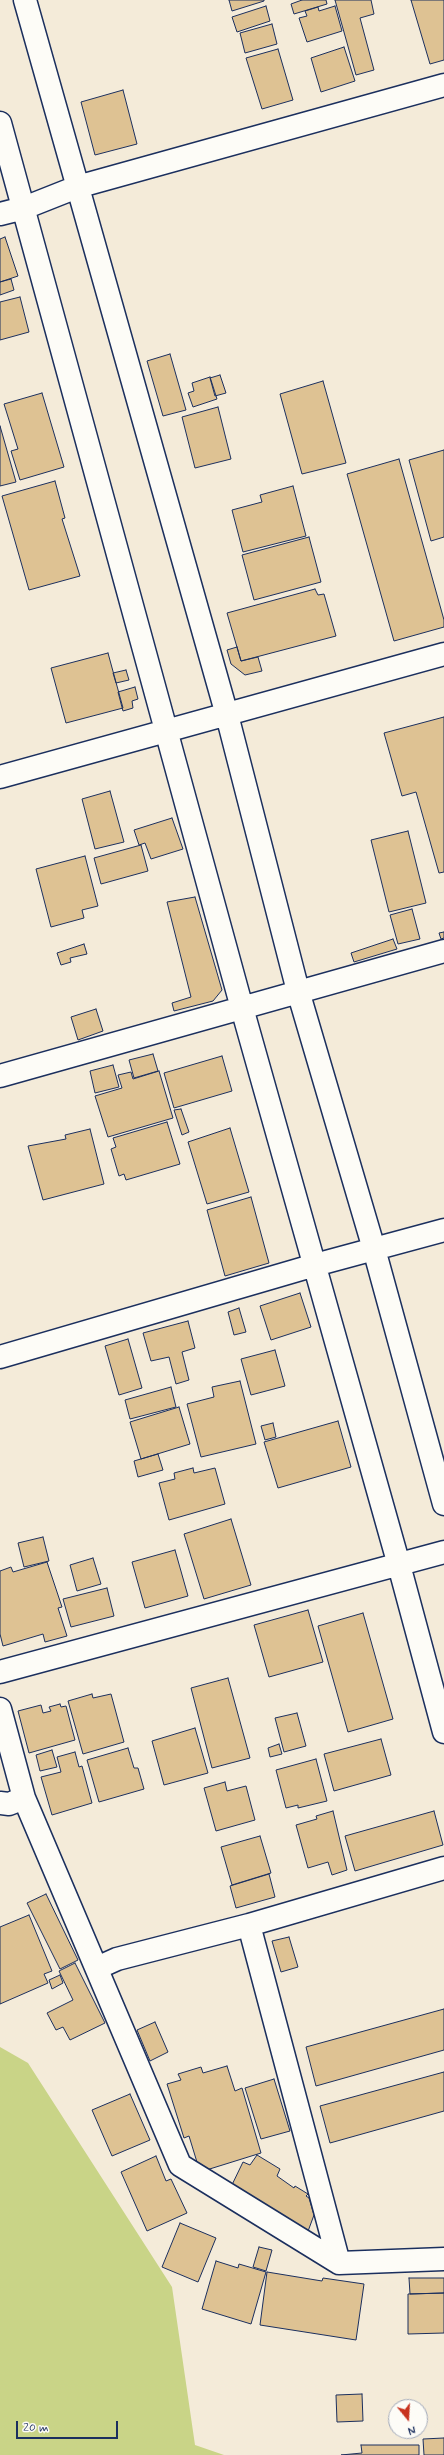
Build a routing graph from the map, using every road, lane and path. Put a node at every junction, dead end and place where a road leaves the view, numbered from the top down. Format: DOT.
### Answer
graph roads {
  1 [pos="25,0"];
  2 [pos="444,85"];
  3 [pos="0,122"];
  4 [pos="77,187"];
  5 [pos="24,208"];
  6 [pos="0,214"];
  7 [pos="444,654"];
  8 [pos="227,716"];
  9 [pos="168,731"];
  10 [pos="0,777"];
  11 [pos="444,951"];
  12 [pos="298,991"];
  13 [pos="242,1008"];
  14 [pos="0,1076"];
  15 [pos="444,1230"];
  16 [pos="374,1249"];
  17 [pos="315,1265"];
  18 [pos="0,1357"];
  19 [pos="444,1504"];
  20 [pos="444,1552"];
  21 [pos="399,1565"];
  22 [pos="0,1672"];
  23 [pos="0,1709"];
  24 [pos="444,1732"];
  25 [pos="24,1798"];
  26 [pos="0,1803"];
  27 [pos="444,1868"];
  28 [pos="249,1925"];
  29 [pos="97,1968"];
  30 [pos="444,2260"];
  31 [pos="339,2263"];
  1 -- 4 [label="street"];
  2 -- 4 [label="street"];
  3 -- 5 [label="street"];
  4 -- 5 [label="street"];
  4 -- 8 [label="street"];
  5 -- 6 [label="street"];
  5 -- 9 [label="street"];
  7 -- 8 [label="street"];
  8 -- 9 [label="street"];
  8 -- 12 [label="street"];
  9 -- 10 [label="street"];
  9 -- 13 [label="street"];
  11 -- 12 [label="street"];
  12 -- 13 [label="street"];
  12 -- 16 [label="street"];
  13 -- 14 [label="street"];
  13 -- 17 [label="street"];
  15 -- 16 [label="street"];
  16 -- 17 [label="street"];
  16 -- 19 [label="street"];
  17 -- 18 [label="street"];
  17 -- 21 [label="street"];
  20 -- 21 [label="street"];
  21 -- 22 [label="street"];
  21 -- 24 [label="street"];
  23 -- 25 [label="street"];
  25 -- 26 [label="street"];
  25 -- 29 [label="street"];
  27 -- 28 [label="street"];
  28 -- 29 [label="street"];
  28 -- 31 [label="street"];
  29 -- 31 [label="street"];
  30 -- 31 [label="street"];
}
